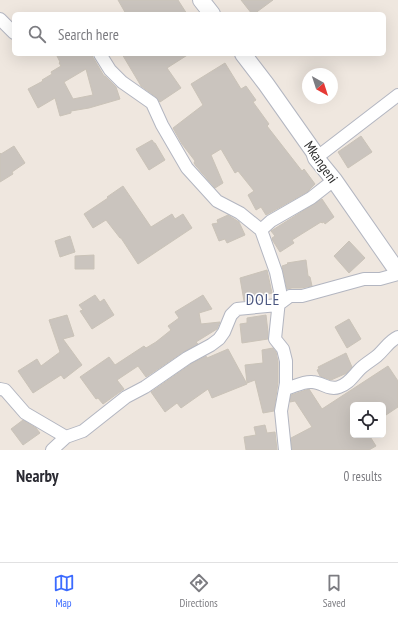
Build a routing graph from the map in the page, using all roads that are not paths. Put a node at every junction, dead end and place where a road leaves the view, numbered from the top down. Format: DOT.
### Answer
graph roads {
  1 [pos="201,0"];
  2 [pos="210,12"];
  3 [pos="0,18"];
  4 [pos="12,31"];
  5 [pos="101,56"];
  6 [pos="244,56"];
  7 [pos="398,95"];
  8 [pos="316,158"];
  9 [pos="334,180"];
  10 [pos="261,230"];
  11 [pos="398,273"];
  12 [pos="278,305"];
  13 [pos="398,337"];
  14 [pos="0,389"];
  15 [pos="285,389"];
  16 [pos="66,437"];
  17 [pos="52,450"];
  18 [pos="285,450"];
  1 -- 2 [label="street"];
  3 -- 4 [label="street"];
  5 -- 10 [label="street"];
  6 -- 8 [label="street, Mkangeni"];
  7 -- 8 [label="street"];
  8 -- 9 [label="street, Mkangeni"];
  9 -- 10 [label="street"];
  9 -- 11 [label="street, Mkangeni"];
  10 -- 12 [label="street"];
  11 -- 12 [label="street"];
  12 -- 15 [label="street"];
  12 -- 16 [label="street"];
  13 -- 15 [label="street"];
  14 -- 16 [label="street"];
  15 -- 18 [label="street"];
  16 -- 17 [label="street"];
}
